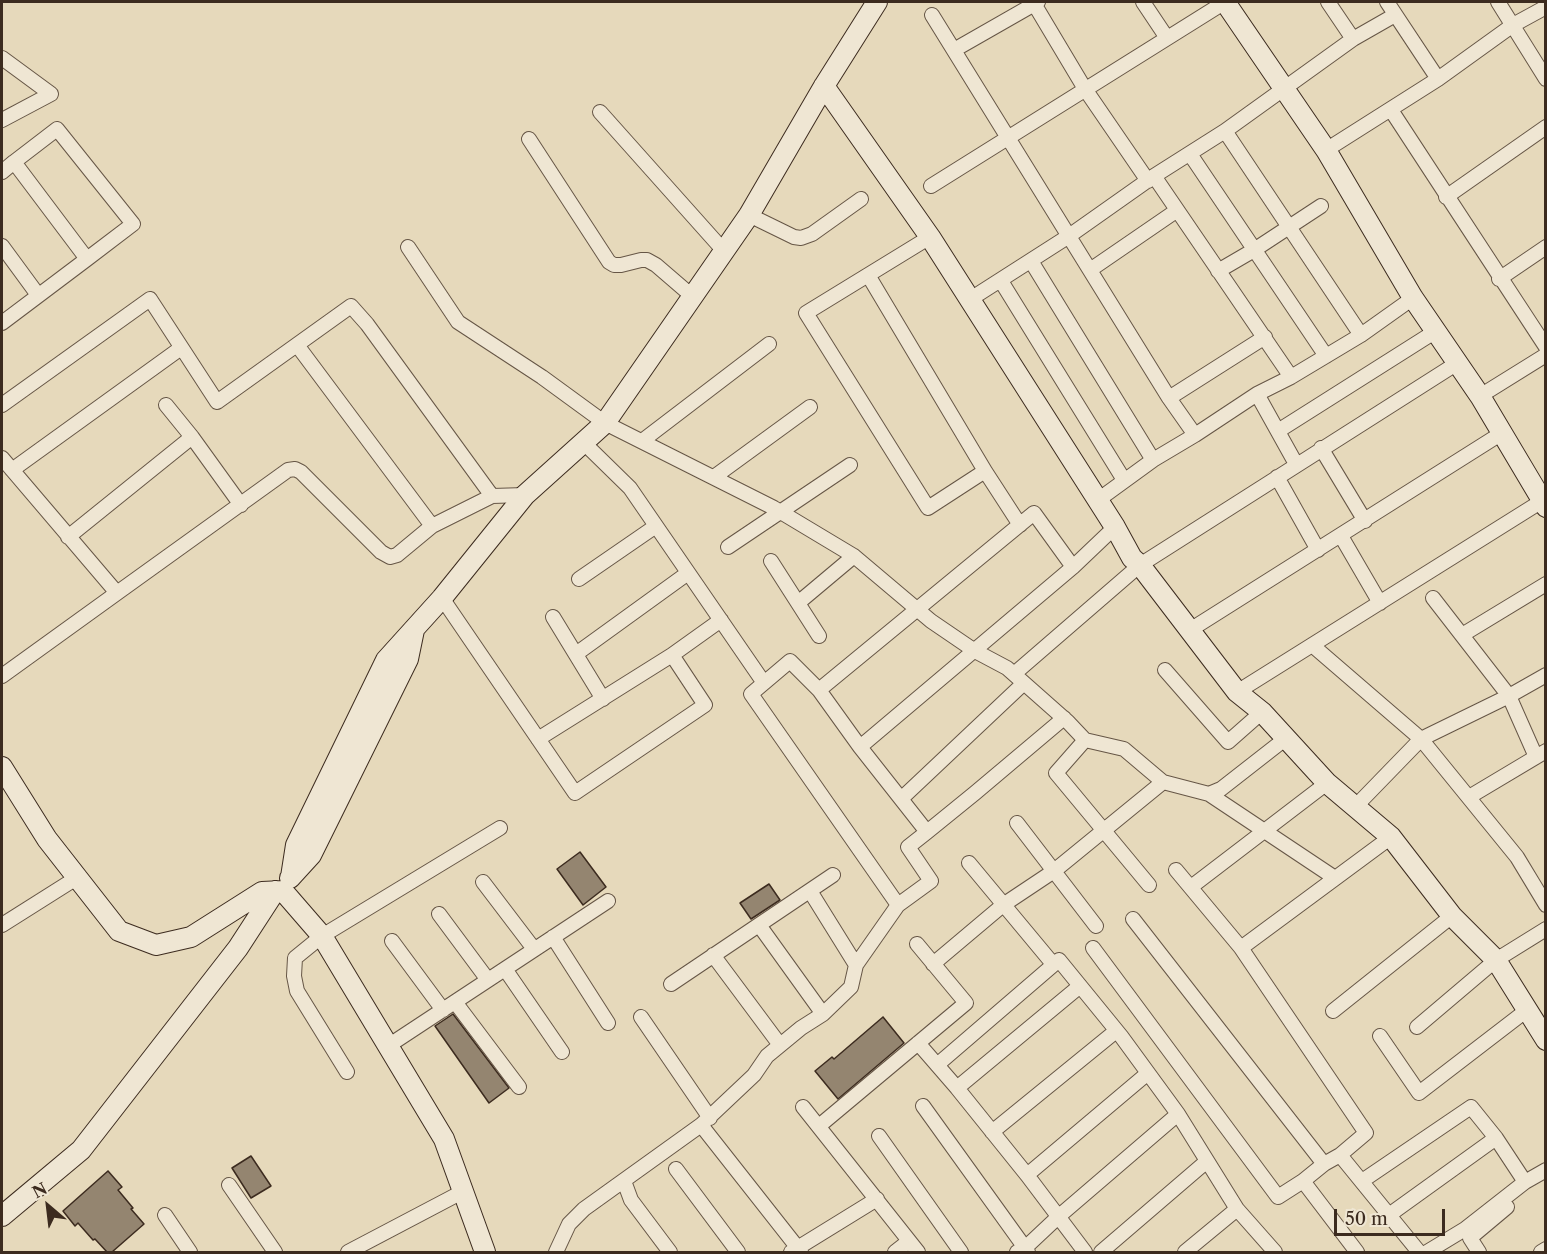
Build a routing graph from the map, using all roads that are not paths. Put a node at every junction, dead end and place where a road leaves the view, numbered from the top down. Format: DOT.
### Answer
graph roads {
  1 [pos="877,2"];
  2 [pos="1035,2"];
  3 [pos="1143,2"];
  4 [pos="1225,2"];
  5 [pos="1328,2"];
  6 [pos="1387,2"];
  7 [pos="1498,2"];
  8 [pos="1545,7"];
  9 [pos="932,15"];
  10 [pos="1395,15"];
  11 [pos="1513,25"];
  12 [pos="1167,38"];
  13 [pos="1353,39"];
  14 [pos="954,50"];
  15 [pos="2,58"];
  16 [pos="1438,79"];
  17 [pos="1545,79"];
  18 [pos="824,86"];
  19 [pos="1085,89"];
  20 [pos="1285,89"];
  21 [pos="1391,110"];
  22 [pos="600,112"];
  23 [pos="2,120"];
  24 [pos="1545,127"];
  25 [pos="1225,131"];
  26 [pos="1008,138"];
  27 [pos="529,140"];
  28 [pos="1326,150"];
  29 [pos="1190,154"];
  30 [pos="14,162"];
  31 [pos="2,172"];
  32 [pos="1151,178"];
  33 [pos="931,186"];
  34 [pos="1446,196"];
  35 [pos="861,199"];
  36 [pos="1321,206"];
  37 [pos="1176,211"];
  38 [pos="748,215"];
  39 [pos="1289,227"];
  40 [pos="1069,236"];
  41 [pos="930,237"];
  42 [pos="2,246"];
  43 [pos="408,247"];
  44 [pos="1545,247"];
  45 [pos="1254,250"];
  46 [pos="723,251"];
  47 [pos="87,259"];
  48 [pos="1031,261"];
  49 [pos="1090,270"];
  50 [pos="1218,271"];
  51 [pos="868,275"];
  52 [pos="1500,279"];
  53 [pos="1000,281"];
  54 [pos="38,296"];
  55 [pos="692,296"];
  56 [pos="1413,298"];
  57 [pos="969,300"];
  58 [pos="2,323"];
  59 [pos="1436,331"];
  60 [pos="1361,335"];
  61 [pos="1265,337"];
  62 [pos="769,344"];
  63 [pos="297,345"];
  64 [pos="1545,347"];
  65 [pos="181,348"];
  66 [pos="1545,355"];
  67 [pos="1326,356"];
  68 [pos="1459,362"];
  69 [pos="1291,377"];
  70 [pos="1257,394"];
  71 [pos="1480,396"];
  72 [pos="1169,398"];
  73 [pos="2,405"];
  74 [pos="166,405"];
  75 [pos="810,407"];
  76 [pos="605,423"];
  77 [pos="1278,431"];
  78 [pos="1502,433"];
  79 [pos="1195,435"];
  80 [pos="192,437"];
  81 [pos="642,441"];
  82 [pos="584,443"];
  83 [pos="1321,448"];
  84 [pos="2,458"];
  85 [pos="1153,460"];
  86 [pos="1296,464"];
  87 [pos="850,465"];
  88 [pos="12,470"];
  89 [pos="985,471"];
  90 [pos="714,477"];
  91 [pos="1277,477"];
  92 [pos="1124,480"];
  93 [pos="525,495"];
  94 [pos="492,496"];
  95 [pos="1098,500"];
  96 [pos="241,504"];
  97 [pos="1544,504"];
  98 [pos="782,513"];
  99 [pos="1365,521"];
  100 [pos="1020,525"];
  101 [pos="432,526"];
  102 [pos="656,526"];
  103 [pos="1115,527"];
  104 [pos="1341,536"];
  105 [pos="68,537"];
  106 [pos="728,547"];
  107 [pos="1318,550"];
  108 [pos="854,556"];
  109 [pos="771,561"];
  110 [pos="1140,565"];
  111 [pos="1073,567"];
  112 [pos="688,573"];
  113 [pos="579,579"];
  114 [pos="1545,584"];
  115 [pos="117,593"];
  116 [pos="442,598"];
  117 [pos="1433,598"];
  118 [pos="798,603"];
  119 [pos="1380,603"];
  120 [pos="917,609"];
  121 [pos="554,617"];
  122 [pos="721,620"];
  123 [pos="1190,630"];
  124 [pos="1461,634"];
  125 [pos="819,636"];
  126 [pos="1312,645"];
  127 [pos="975,651"];
  128 [pos="576,654"];
  129 [pos="672,655"];
  130 [pos="1165,670"];
  131 [pos="1545,675"];
  132 [pos="2,676"];
  133 [pos="1019,679"];
  134 [pos="764,683"];
  135 [pos="819,690"];
  136 [pos="1237,692"];
  137 [pos="1509,696"];
  138 [pos="603,699"];
  139 [pos="1262,712"];
  140 [pos="1064,718"];
  141 [pos="1285,739"];
  142 [pos="1421,739"];
  143 [pos="538,740"];
  144 [pos="1085,740"];
  145 [pos="860,747"];
  146 [pos="1541,754"];
  147 [pos="2,767"];
  148 [pos="1163,782"];
  149 [pos="1327,783"];
  150 [pos="1209,794"];
  151 [pos="1468,797"];
  152 [pos="901,798"];
  153 [pos="1355,807"];
  154 [pos="1017,823"];
  155 [pos="500,828"];
  156 [pos="1103,831"];
  157 [pos="1264,831"];
  158 [pos="927,832"];
  159 [pos="1391,837"];
  160 [pos="969,863"];
  161 [pos="1176,870"];
  162 [pos="1054,871"];
  163 [pos="833,875"];
  164 [pos="78,878"];
  165 [pos="1335,878"];
  166 [pos="483,882"];
  167 [pos="1149,885"];
  168 [pos="283,886"];
  169 [pos="1191,887"];
  170 [pos="810,891"];
  171 [pos="608,901"];
  172 [pos="898,905"];
  173 [pos="1003,905"];
  174 [pos="1545,905"];
  175 [pos="440,914"];
  176 [pos="1452,916"];
  177 [pos="1133,918"];
  178 [pos="3,922"];
  179 [pos="759,925"];
  180 [pos="1096,926"];
  181 [pos="1545,929"];
  182 [pos="322,936"];
  183 [pos="553,937"];
  184 [pos="392,941"];
  185 [pos="917,944"];
  186 [pos="1093,948"];
  187 [pos="1241,948"];
  188 [pos="534,949"];
  189 [pos="713,955"];
  190 [pos="1496,960"];
  191 [pos="933,964"];
  192 [pos="1053,964"];
  193 [pos="856,965"];
  194 [pos="505,969"];
  195 [pos="488,980"];
  196 [pos="671,984"];
  197 [pos="1080,986"];
  198 [pos="449,1006"];
  199 [pos="1527,1010"];
  200 [pos="1334,1011"];
  201 [pos="823,1014"];
  202 [pos="641,1017"];
  203 [pos="608,1023"];
  204 [pos="1418,1028"];
  205 [pos="1116,1031"];
  206 [pos="1380,1036"];
  207 [pos="1545,1040"];
  208 [pos="918,1043"];
  209 [pos="780,1044"];
  210 [pos="388,1046"];
  211 [pos="562,1052"];
  212 [pos="937,1065"];
  213 [pos="347,1072"];
  214 [pos="1148,1072"];
  215 [pos="519,1087"];
  216 [pos="957,1088"];
  217 [pos="922,1106"];
  218 [pos="803,1107"];
  219 [pos="1178,1114"];
  220 [pos="705,1121"];
  221 [pos="819,1126"];
  222 [pos="992,1132"];
  223 [pos="879,1136"];
  224 [pos="1496,1138"];
  225 [pos="1340,1155"];
  226 [pos="1207,1161"];
  227 [pos="1324,1164"];
  228 [pos="676,1169"];
  229 [pos="1545,1170"];
  230 [pos="1027,1175"];
  231 [pos="624,1181"];
  232 [pos="1303,1181"];
  233 [pos="1362,1181"];
  234 [pos="1525,1182"];
  235 [pos="229,1185"];
  236 [pos="464,1191"];
  237 [pos="877,1199"];
  238 [pos="1238,1209"];
  239 [pos="165,1215"];
  240 [pos="1389,1215"];
  241 [pos="2,1216"];
  242 [pos="1058,1217"];
  243 [pos="1468,1233"];
  244 [pos="909,1241"];
  245 [pos="1545,1249"];
  246 [pos="796,1251"];
  247 [pos="1023,1251"];
  248 [pos="1269,1251"];
  249 [pos="190,1252"];
  250 [pos="275,1252"];
  251 [pos="348,1252"];
  252 [pos="485,1252"];
  253 [pos="556,1252"];
  254 [pos="670,1252"];
  255 [pos="738,1252"];
  256 [pos="895,1252"];
  257 [pos="918,1252"];
  258 [pos="961,1252"];
  259 [pos="1085,1252"];
  260 [pos="1101,1252"];
  261 [pos="1185,1252"];
  262 [pos="1357,1252"];
  263 [pos="1419,1252"];
  264 [pos="1427,1252"];
  265 [pos="1479,1252"];
  266 [pos="1541,1252"];
  1 -- 18 [label="street"];
  2 -- 14 [label="street"];
  2 -- 19 [label="street"];
  3 -- 12 [label="street"];
  4 -- 12 [label="street"];
  4 -- 20 [label="street"];
  5 -- 13 [label="street"];
  6 -- 10 [label="street"];
  7 -- 11 [label="street"];
  8 -- 11 [label="street"];
  9 -- 14 [label="street"];
  10 -- 13 [label="street"];
  10 -- 16 [label="street"];
  11 -- 16 [label="street"];
  11 -- 17 [label="street"];
  12 -- 19 [label="street"];
  13 -- 20 [label="street"];
  14 -- 26 [label="street"];
  15 -- 23 [label="street"];
  16 -- 21 [label="street"];
  18 -- 38 [label="street"];
  18 -- 41 [label="street"];
  19 -- 26 [label="street"];
  19 -- 32 [label="street"];
  20 -- 25 [label="street"];
  20 -- 28 [label="street"];
  21 -- 28 [label="street"];
  21 -- 34 [label="street"];
  22 -- 46 [label="street"];
  24 -- 34 [label="street"];
  25 -- 29 [label="street"];
  25 -- 39 [label="street"];
  26 -- 33 [label="street"];
  26 -- 40 [label="street"];
  27 -- 55 [label="street"];
  28 -- 56 [label="street"];
  29 -- 32 [label="street"];
  29 -- 45 [label="street"];
  30 -- 31 [label="street"];
  30 -- 47 [label="street"];
  30 -- 47 [label="street"];
  32 -- 37 [label="street"];
  32 -- 40 [label="street"];
  34 -- 52 [label="street"];
  35 -- 38 [label="street"];
  36 -- 39 [label="street"];
  37 -- 49 [label="street"];
  37 -- 50 [label="street"];
  38 -- 46 [label="street"];
  39 -- 45 [label="street"];
  39 -- 60 [label="street"];
  40 -- 48 [label="street"];
  40 -- 49 [label="street"];
  41 -- 51 [label="street"];
  41 -- 57 [label="street"];
  42 -- 54 [label="street"];
  43 -- 76 [label="street"];
  44 -- 52 [label="street"];
  45 -- 50 [label="street"];
  45 -- 67 [label="street"];
  46 -- 55 [label="street"];
  47 -- 54 [label="street"];
  48 -- 53 [label="street"];
  48 -- 85 [label="street"];
  49 -- 72 [label="street"];
  50 -- 61 [label="street"];
  51 -- 89 [label="street"];
  51 -- 89 [label="street"];
  52 -- 64 [label="street"];
  53 -- 57 [label="street"];
  53 -- 92 [label="street"];
  54 -- 58 [label="street"];
  55 -- 76 [label="street"];
  56 -- 59 [label="street"];
  56 -- 60 [label="street"];
  57 -- 95 [label="street"];
  59 -- 68 [label="street"];
  59 -- 77 [label="street"];
  60 -- 67 [label="street"];
  61 -- 69 [label="street"];
  61 -- 72 [label="street"];
  62 -- 81 [label="street"];
  63 -- 65 [label="street"];
  63 -- 94 [label="street"];
  63 -- 101 [label="street"];
  65 -- 73 [label="street"];
  65 -- 88 [label="street"];
  66 -- 71 [label="street"];
  67 -- 69 [label="street"];
  68 -- 71 [label="street"];
  68 -- 83 [label="street"];
  69 -- 70 [label="street"];
  70 -- 77 [label="street"];
  70 -- 79 [label="street"];
  71 -- 78 [label="street"];
  72 -- 79 [label="street"];
  74 -- 80 [label="street"];
  75 -- 90 [label="street"];
  76 -- 81 [label="street"];
  76 -- 82 [label="street"];
  77 -- 86 [label="street"];
  78 -- 97 [label="street"];
  78 -- 99 [label="street"];
  79 -- 85 [label="street"];
  80 -- 96 [label="street"];
  80 -- 105 [label="street"];
  81 -- 90 [label="street"];
  82 -- 93 [label="street"];
  82 -- 102 [label="street"];
  83 -- 86 [label="street"];
  83 -- 99 [label="street"];
  84 -- 88 [label="street"];
  85 -- 92 [label="street"];
  86 -- 91 [label="street"];
  87 -- 98 [label="street"];
  88 -- 105 [label="street"];
  89 -- 100 [label="street"];
  90 -- 98 [label="street"];
  91 -- 107 [label="street"];
  91 -- 110 [label="street"];
  92 -- 95 [label="street"];
  93 -- 94 [label="street"];
  93 -- 116 [label="street"];
  94 -- 101 [label="street"];
  95 -- 103 [label="street"];
  96 -- 101 [label="street"];
  96 -- 115 [label="street"];
  97 -- 119 [label="street"];
  98 -- 106 [label="street"];
  98 -- 108 [label="street"];
  99 -- 104 [label="street"];
  100 -- 111 [label="street"];
  100 -- 120 [label="street"];
  102 -- 112 [label="street"];
  102 -- 113 [label="street"];
  103 -- 110 [label="street"];
  103 -- 111 [label="street"];
  104 -- 107 [label="street"];
  104 -- 119 [label="street"];
  105 -- 115 [label="street"];
  107 -- 123 [label="street"];
  108 -- 118 [label="street"];
  108 -- 120 [label="street"];
  109 -- 118 [label="street"];
  110 -- 123 [label="street"];
  110 -- 133 [label="street"];
  111 -- 127 [label="street"];
  112 -- 122 [label="street"];
  112 -- 128 [label="street"];
  114 -- 124 [label="street"];
  115 -- 132 [label="street"];
  116 -- 143 [label="street"];
  116 -- 168 [label="street"];
  117 -- 124 [label="street"];
  118 -- 125 [label="street"];
  119 -- 126 [label="street"];
  120 -- 127 [label="street"];
  120 -- 135 [label="street"];
  121 -- 128 [label="street"];
  122 -- 129 [label="street"];
  122 -- 134 [label="street"];
  123 -- 136 [label="street"];
  124 -- 137 [label="street"];
  126 -- 136 [label="street"];
  126 -- 142 [label="street"];
  127 -- 133 [label="street"];
  127 -- 145 [label="street"];
  128 -- 138 [label="street"];
  129 -- 138 [label="street"];
  129 -- 143 [label="street"];
  130 -- 139 [label="street"];
  131 -- 137 [label="street"];
  133 -- 140 [label="street"];
  133 -- 152 [label="street"];
  134 -- 135 [label="street"];
  134 -- 172 [label="street"];
  135 -- 145 [label="street"];
  136 -- 139 [label="street"];
  137 -- 142 [label="street"];
  137 -- 146 [label="street"];
  138 -- 143 [label="street"];
  139 -- 141 [label="street"];
  140 -- 144 [label="street"];
  140 -- 158 [label="street"];
  141 -- 149 [label="street"];
  141 -- 150 [label="street"];
  142 -- 151 [label="street"];
  142 -- 153 [label="street"];
  144 -- 148 [label="street"];
  144 -- 156 [label="street"];
  145 -- 152 [label="street"];
  146 -- 151 [label="street"];
  147 -- 164 [label="street"];
  148 -- 150 [label="street"];
  148 -- 156 [label="street"];
  149 -- 153 [label="street"];
  149 -- 157 [label="street"];
  150 -- 157 [label="street"];
  151 -- 174 [label="street"];
  152 -- 158 [label="street"];
  153 -- 159 [label="street"];
  154 -- 162 [label="street"];
  155 -- 182 [label="street"];
  156 -- 162 [label="street"];
  156 -- 167 [label="street"];
  157 -- 165 [label="street"];
  157 -- 169 [label="street"];
  158 -- 172 [label="street"];
  159 -- 165 [label="street"];
  159 -- 176 [label="street"];
  160 -- 173 [label="street"];
  161 -- 169 [label="street"];
  162 -- 173 [label="street"];
  162 -- 180 [label="street"];
  163 -- 170 [label="street"];
  164 -- 168 [label="street"];
  164 -- 178 [label="street"];
  165 -- 187 [label="street"];
  166 -- 188 [label="street"];
  168 -- 182 [label="street"];
  168 -- 241 [label="street"];
  169 -- 187 [label="street"];
  170 -- 179 [label="street"];
  170 -- 193 [label="street"];
  171 -- 183 [label="street"];
  172 -- 193 [label="street"];
  173 -- 191 [label="street"];
  173 -- 192 [label="street"];
  175 -- 195 [label="street"];
  176 -- 190 [label="street"];
  176 -- 200 [label="street"];
  177 -- 227 [label="street"];
  179 -- 189 [label="street"];
  179 -- 201 [label="street"];
  181 -- 190 [label="street"];
  182 -- 210 [label="street"];
  182 -- 213 [label="street"];
  183 -- 188 [label="street"];
  183 -- 203 [label="street"];
  184 -- 198 [label="street"];
  185 -- 191 [label="street"];
  186 -- 232 [label="street"];
  187 -- 225 [label="street"];
  188 -- 194 [label="street"];
  189 -- 196 [label="street"];
  189 -- 209 [label="street"];
  190 -- 199 [label="street"];
  190 -- 204 [label="street"];
  191 -- 208 [label="street"];
  192 -- 197 [label="street"];
  192 -- 212 [label="street"];
  193 -- 201 [label="street"];
  194 -- 195 [label="street"];
  194 -- 211 [label="street"];
  195 -- 198 [label="street"];
  197 -- 205 [label="street"];
  197 -- 216 [label="street"];
  198 -- 210 [label="street"];
  198 -- 215 [label="street"];
  199 -- 206 [label="street"];
  199 -- 207 [label="street"];
  201 -- 209 [label="street"];
  202 -- 220 [label="street"];
  205 -- 214 [label="street"];
  205 -- 222 [label="street"];
  208 -- 212 [label="street"];
  208 -- 221 [label="street"];
  209 -- 220 [label="street"];
  210 -- 236 [label="street"];
  212 -- 216 [label="street"];
  214 -- 219 [label="street"];
  214 -- 230 [label="street"];
  216 -- 222 [label="street"];
  217 -- 247 [label="street"];
  218 -- 221 [label="street"];
  219 -- 226 [label="street"];
  219 -- 242 [label="street"];
  220 -- 231 [label="street"];
  220 -- 246 [label="street"];
  221 -- 237 [label="street"];
  222 -- 230 [label="street"];
  223 -- 258 [label="street"];
  224 -- 233 [label="street"];
  224 -- 234 [label="street"];
  224 -- 240 [label="street"];
  225 -- 227 [label="street"];
  225 -- 233 [label="street"];
  226 -- 238 [label="street"];
  226 -- 260 [label="street"];
  227 -- 232 [label="street"];
  228 -- 255 [label="street"];
  229 -- 234 [label="street"];
  229 -- 243 [label="street"];
  230 -- 242 [label="street"];
  231 -- 253 [label="street"];
  231 -- 254 [label="street"];
  232 -- 262 [label="street"];
  233 -- 240 [label="street"];
  234 -- 243 [label="street"];
  235 -- 250 [label="street"];
  236 -- 251 [label="street"];
  236 -- 252 [label="street"];
  237 -- 244 [label="street"];
  237 -- 246 [label="street"];
  238 -- 248 [label="street"];
  238 -- 261 [label="street"];
  239 -- 249 [label="street"];
  240 -- 263 [label="street"];
  242 -- 247 [label="street"];
  242 -- 259 [label="street"];
  243 -- 264 [label="street"];
  243 -- 265 [label="street"];
  244 -- 256 [label="street"];
  244 -- 257 [label="street"];
  245 -- 266 [label="street"];
}
